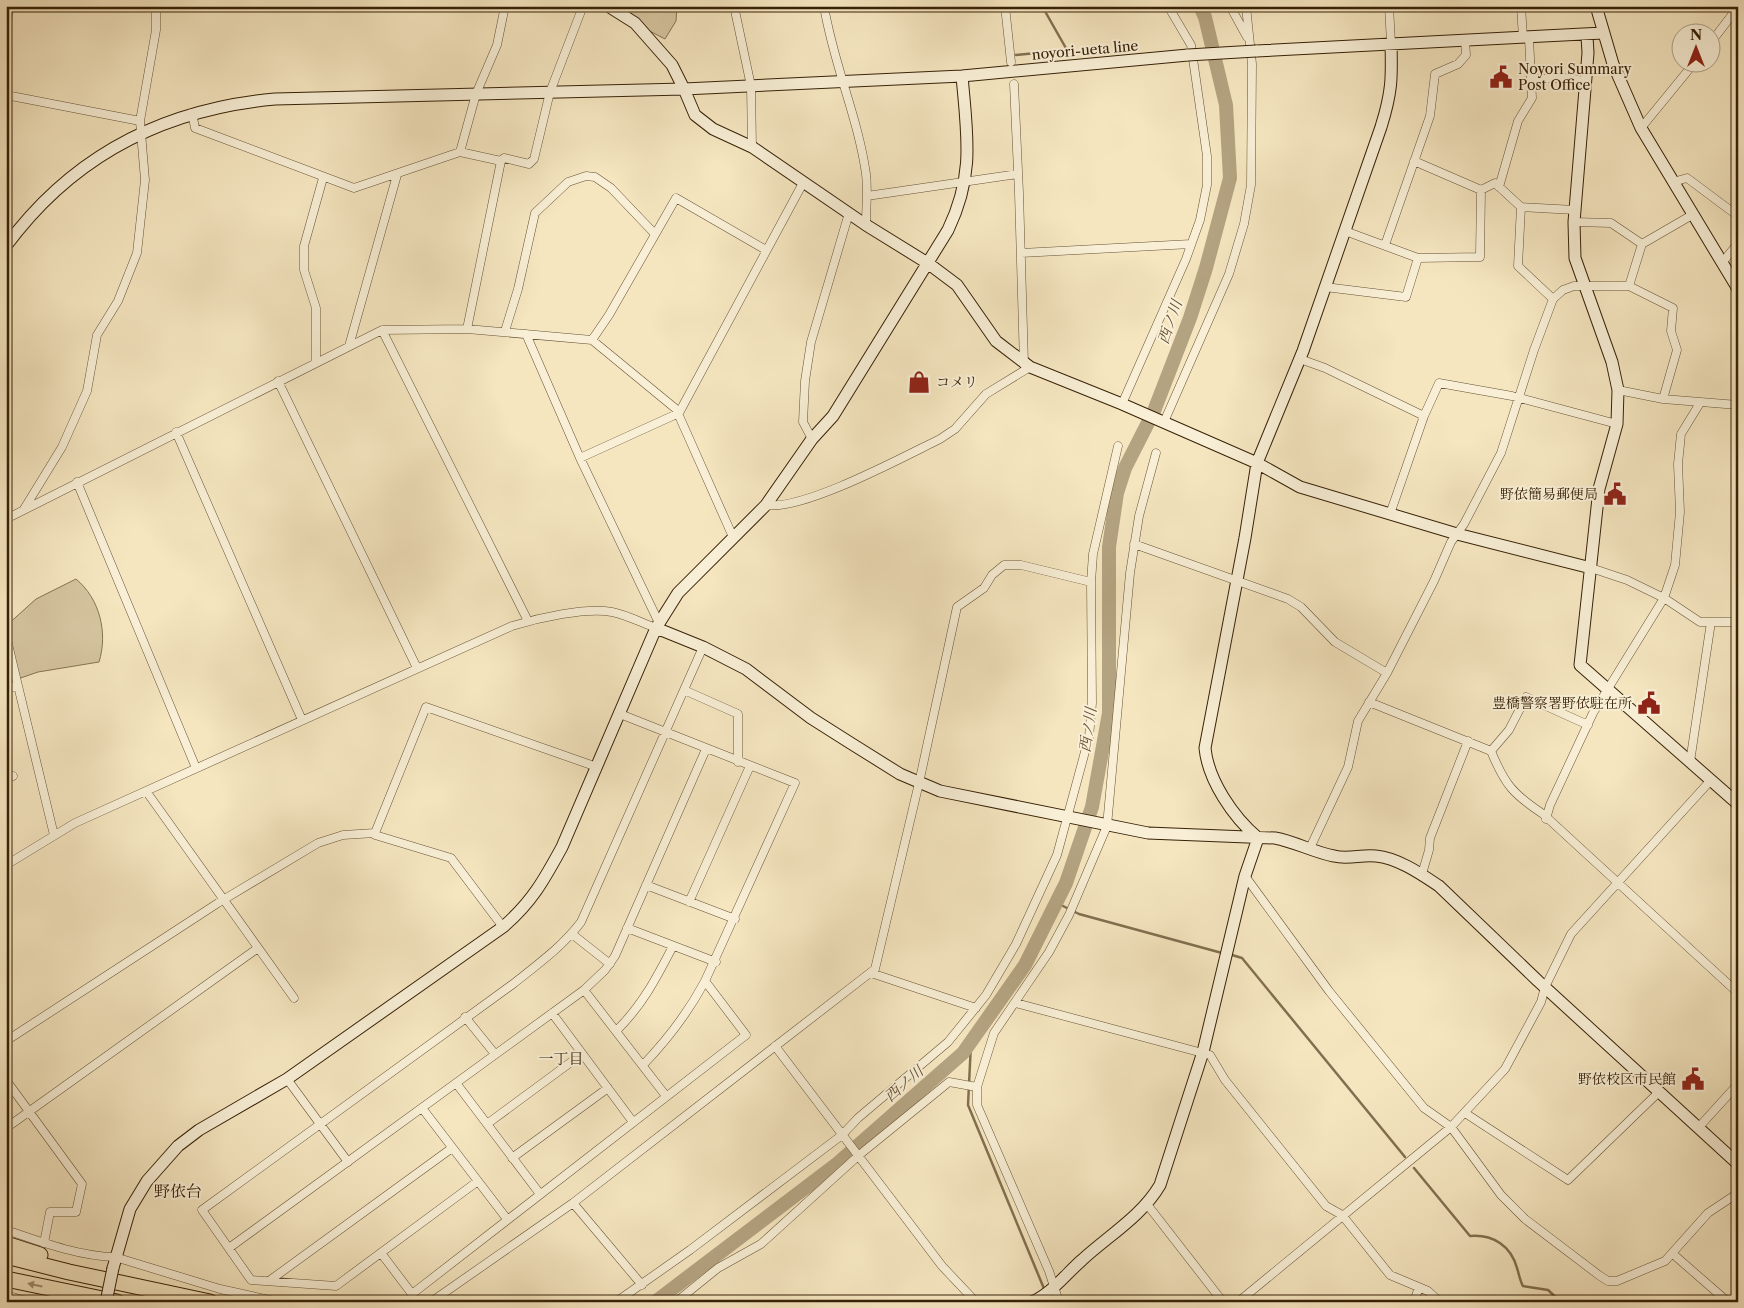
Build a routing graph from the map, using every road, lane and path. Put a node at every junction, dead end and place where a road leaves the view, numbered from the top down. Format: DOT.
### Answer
graph roads {
  1 [pos="10,6"];
  2 [pos="156,6"];
  3 [pos="505,6"];
  4 [pos="583,6"];
  5 [pos="608,6"];
  6 [pos="734,6"];
  7 [pos="824,6"];
  8 [pos="1005,6"];
  9 [pos="1168,6"];
  10 [pos="1230,6"];
  11 [pos="1246,6"];
  12 [pos="1389,6"];
  13 [pos="1521,6"];
  14 [pos="1596,6"];
  15 [pos="1738,7"];
  16 [pos="6,27"];
  17 [pos="1722,28"];
  18 [pos="1603,33"];
  19 [pos="1587,36"];
  20 [pos="1248,38"];
  21 [pos="1526,38"];
  22 [pos="1465,40"];
  23 [pos="1391,43"];
  24 [pos="1011,62"];
  25 [pos="1687,72"];
  26 [pos="962,76"];
  27 [pos="1531,79"];
  28 [pos="844,82"];
  29 [pos="1586,82"];
  30 [pos="1014,84"];
  31 [pos="751,86"];
  32 [pos="684,89"];
  33 [pos="550,92"];
  34 [pos="476,94"];
  35 [pos="6,95"];
  36 [pos="192,113"];
  37 [pos="140,127"];
  38 [pos="1641,128"];
  39 [pos="752,147"];
  40 [pos="460,152"];
  41 [pos="501,161"];
  42 [pos="1414,161"];
  43 [pos="1018,174"];
  44 [pos="397,175"];
  45 [pos="324,178"];
  46 [pos="965,181"];
  47 [pos="803,182"];
  48 [pos="1673,182"];
  49 [pos="1499,187"];
  50 [pos="1481,190"];
  51 [pos="867,196"];
  52 [pos="1521,207"];
  53 [pos="848,213"];
  54 [pos="1692,215"];
  55 [pos="1575,216"];
  56 [pos="1738,216"];
  57 [pos="866,224"];
  58 [pos="1345,231"];
  59 [pos="654,234"];
  60 [pos="1738,243"];
  61 [pos="1191,244"];
  62 [pos="1642,244"];
  63 [pos="1385,245"];
  64 [pos="6,246"];
  65 [pos="766,250"];
  66 [pos="1021,253"];
  67 [pos="1418,258"];
  68 [pos="1722,263"];
  69 [pos="929,264"];
  70 [pos="1325,286"];
  71 [pos="1583,286"];
  72 [pos="1629,286"];
  73 [pos="1738,289"];
  74 [pos="1553,299"];
  75 [pos="467,329"];
  76 [pos="382,330"];
  77 [pos="505,331"];
  78 [pos="526,334"];
  79 [pos="592,340"];
  80 [pos="348,346"];
  81 [pos="1300,359"];
  82 [pos="316,362"];
  83 [pos="1027,365"];
  84 [pos="278,381"];
  85 [pos="1618,390"];
  86 [pos="1520,399"];
  87 [pos="1663,399"];
  88 [pos="1122,404"];
  89 [pos="1700,404"];
  90 [pos="1738,405"];
  91 [pos="679,413"];
  92 [pos="1424,416"];
  93 [pos="1164,422"];
  94 [pos="1617,424"];
  95 [pos="176,432"];
  96 [pos="812,439"];
  97 [pos="1118,446"];
  98 [pos="1156,453"];
  99 [pos="580,458"];
  100 [pos="1257,463"];
  101 [pos="77,482"];
  102 [pos="766,505"];
  103 [pos="24,509"];
  104 [pos="1390,514"];
  105 [pos="6,519"];
  106 [pos="1457,534"];
  107 [pos="733,537"];
  108 [pos="1134,544"];
  109 [pos="1591,568"];
  110 [pos="1091,582"];
  111 [pos="1237,582"];
  112 [pos="1664,598"];
  113 [pos="528,621"];
  114 [pos="1711,622"];
  115 [pos="1738,622"];
  116 [pos="657,625"];
  117 [pos="6,636"];
  118 [pos="703,647"];
  119 [pos="417,668"];
  120 [pos="1387,673"];
  121 [pos="18,686"];
  122 [pos="6,688"];
  123 [pos="1606,689"];
  124 [pos="684,690"];
  125 [pos="1369,702"];
  126 [pos="620,714"];
  127 [pos="302,720"];
  128 [pos="1588,725"];
  129 [pos="664,732"];
  130 [pos="1468,741"];
  131 [pos="706,749"];
  132 [pos="1490,751"];
  133 [pos="738,762"];
  134 [pos="1690,762"];
  135 [pos="750,766"];
  136 [pos="597,767"];
  137 [pos="196,768"];
  138 [pos="1711,780"];
  139 [pos="920,784"];
  140 [pos="146,791"];
  141 [pos="1738,804"];
  142 [pos="1068,815"];
  143 [pos="1546,819"];
  144 [pos="1107,826"];
  145 [pos="375,833"];
  146 [pos="54,836"];
  147 [pos="1258,838"];
  148 [pos="1310,848"];
  149 [pos="6,865"];
  150 [pos="1422,874"];
  151 [pos="1245,876"];
  152 [pos="1617,884"];
  153 [pos="646,885"];
  154 [pos="225,900"];
  155 [pos="689,902"];
  156 [pos="735,919"];
  157 [pos="503,927"];
  158 [pos="627,928"];
  159 [pos="572,934"];
  160 [pos="673,946"];
  161 [pos="258,948"];
  162 [pos="716,962"];
  163 [pos="610,964"];
  164 [pos="871,973"];
  165 [pos="706,982"];
  166 [pos="1545,987"];
  167 [pos="584,990"];
  168 [pos="1738,993"];
  169 [pos="294,998"];
  170 [pos="1016,1003"];
  171 [pos="976,1008"];
  172 [pos="552,1013"];
  173 [pos="465,1017"];
  174 [pos="616,1031"];
  175 [pos="6,1041"];
  176 [pos="775,1046"];
  177 [pos="1202,1052"];
  178 [pos="495,1054"];
  179 [pos="582,1054"];
  180 [pos="643,1065"];
  181 [pos="287,1079"];
  182 [pos="6,1080"];
  183 [pos="456,1083"];
  184 [pos="1738,1084"];
  185 [pos="976,1086"];
  186 [pos="608,1088"];
  187 [pos="1660,1091"];
  188 [pos="666,1096"];
  189 [pos="422,1108"];
  190 [pos="29,1112"];
  191 [pos="1465,1113"];
  192 [pos="632,1122"];
  193 [pos="319,1124"];
  194 [pos="487,1124"];
  195 [pos="1451,1127"];
  196 [pos="6,1128"];
  197 [pos="1699,1128"];
  198 [pos="842,1135"];
  199 [pos="452,1148"];
  200 [pos="857,1155"];
  201 [pos="512,1158"];
  202 [pos="348,1162"];
  203 [pos="1738,1164"];
  204 [pos="478,1181"];
  205 [pos="1738,1193"];
  206 [pos="540,1194"];
  207 [pos="1146,1203"];
  208 [pos="573,1204"];
  209 [pos="1342,1215"];
  210 [pos="507,1219"];
  211 [pos="6,1230"];
  212 [pos="44,1243"];
  213 [pos="6,1244"];
  214 [pos="229,1248"];
  215 [pos="381,1253"];
  216 [pos="1673,1254"];
  217 [pos="6,1256"];
  218 [pos="114,1262"];
  219 [pos="69,1272"];
  220 [pos="6,1279"];
  221 [pos="269,1281"];
  222 [pos="642,1285"];
  223 [pos="1419,1287"];
  224 [pos="1053,1288"];
  225 [pos="6,1295"];
  226 [pos="1035,1301"];
  227 [pos="30,1302"];
  228 [pos="106,1302"];
  229 [pos="117,1302"];
  230 [pos="210,1302"];
  231 [pos="279,1302"];
  232 [pos="431,1302"];
  233 [pos="616,1302"];
  234 [pos="676,1302"];
  235 [pos="976,1302"];
  236 [pos="1059,1302"];
  237 [pos="1223,1302"];
  238 [pos="1238,1302"];
  239 [pos="1414,1302"];
  240 [pos="1440,1302"];
  241 [pos="1728,1302"];
  1 -- 16 [label="street"];
  2 -- 37 [label="street"];
  3 -- 34 [label="street"];
  4 -- 33 [label="street"];
  5 -- 32 [label="street"];
  6 -- 31 [label="street"];
  7 -- 28 [label="street"];
  8 -- 24 [label="street"];
  9 -- 61 [label="street"];
  10 -- 20 [label="street"];
  11 -- 20 [label="street"];
  12 -- 23 [label="street"];
  13 -- 21 [label="street"];
  14 -- 18 [label="street"];
  15 -- 17 [label="street"];
  18 -- 19 [label="street, noyori-ueta line"];
  18 -- 38 [label="street"];
  19 -- 21 [label="street, noyori-ueta line"];
  19 -- 29 [label="street"];
  20 -- 93 [label="street"];
  21 -- 22 [label="street, noyori-ueta line"];
  21 -- 27 [label="street"];
  22 -- 23 [label="street, noyori-ueta line"];
  22 -- 42 [label="street"];
  23 -- 26 [label="street, noyori-ueta line, bridge"];
  23 -- 58 [label="street"];
  25 -- 38 [label="street"];
  26 -- 28 [label="street, noyori-ueta line"];
  26 -- 46 [label="street"];
  27 -- 29 [label="street"];
  27 -- 49 [label="street"];
  28 -- 31 [label="street, noyori-ueta line"];
  28 -- 51 [label="street"];
  29 -- 55 [label="street"];
  30 -- 43 [label="street"];
  31 -- 32 [label="street, noyori-ueta line"];
  31 -- 39 [label="street"];
  32 -- 33 [label="street, noyori-ueta line"];
  32 -- 39 [label="street"];
  33 -- 34 [label="street, noyori-ueta line"];
  33 -- 41 [label="street"];
  34 -- 36 [label="street, noyori-ueta line"];
  34 -- 40 [label="street"];
  35 -- 37 [label="street"];
  36 -- 37 [label="street, noyori-ueta line"];
  36 -- 45 [label="street"];
  37 -- 64 [label="street, noyori-ueta line"];
  37 -- 103 [label="street"];
  38 -- 48 [label="street"];
  39 -- 47 [label="street"];
  40 -- 41 [label="street"];
  40 -- 44 [label="street"];
  41 -- 75 [label="street"];
  42 -- 50 [label="street"];
  42 -- 63 [label="street"];
  43 -- 46 [label="street"];
  43 -- 66 [label="street"];
  44 -- 45 [label="street"];
  44 -- 80 [label="street"];
  45 -- 82 [label="street"];
  46 -- 51 [label="street"];
  46 -- 69 [label="street"];
  47 -- 53 [label="street"];
  47 -- 65 [label="street"];
  48 -- 54 [label="street"];
  48 -- 56 [label="street"];
  49 -- 50 [label="street"];
  49 -- 52 [label="street"];
  50 -- 67 [label="street"];
  51 -- 57 [label="street"];
  52 -- 55 [label="street"];
  52 -- 74 [label="street"];
  53 -- 57 [label="street"];
  53 -- 96 [label="street"];
  54 -- 62 [label="street"];
  54 -- 68 [label="street"];
  55 -- 62 [label="street"];
  55 -- 71 [label="street"];
  57 -- 69 [label="street"];
  58 -- 63 [label="street"];
  58 -- 70 [label="street"];
  59 -- 65 [label="street"];
  59 -- 77 [label="street"];
  59 -- 79 [label="street"];
  60 -- 68 [label="street"];
  61 -- 66 [label="street"];
  61 -- 88 [label="street"];
  62 -- 72 [label="street"];
  63 -- 67 [label="street"];
  65 -- 91 [label="street"];
  66 -- 83 [label="street"];
  67 -- 70 [label="street"];
  68 -- 73 [label="street"];
  69 -- 83 [label="street"];
  69 -- 96 [label="street"];
  70 -- 81 [label="street"];
  71 -- 72 [label="street"];
  71 -- 74 [label="street"];
  71 -- 85 [label="street"];
  72 -- 87 [label="street"];
  74 -- 86 [label="street"];
  75 -- 76 [label="street"];
  75 -- 77 [label="street"];
  76 -- 80 [label="street"];
  76 -- 113 [label="street"];
  77 -- 78 [label="street"];
  78 -- 79 [label="street"];
  78 -- 99 [label="street"];
  79 -- 91 [label="street"];
  80 -- 82 [label="street"];
  81 -- 92 [label="street"];
  81 -- 100 [label="street"];
  82 -- 84 [label="street"];
  83 -- 88 [label="street"];
  83 -- 102 [label="street"];
  84 -- 95 [label="street"];
  84 -- 119 [label="street"];
  85 -- 87 [label="street"];
  85 -- 94 [label="street"];
  86 -- 92 [label="street"];
  86 -- 94 [label="street"];
  86 -- 106 [label="street"];
  87 -- 89 [label="street"];
  88 -- 93 [label="street"];
  89 -- 90 [label="street"];
  89 -- 112 [label="street"];
  91 -- 99 [label="street"];
  91 -- 107 [label="street"];
  92 -- 104 [label="street"];
  93 -- 100 [label="street"];
  94 -- 109 [label="street"];
  95 -- 101 [label="street"];
  95 -- 127 [label="street"];
  96 -- 102 [label="street"];
  97 -- 110 [label="street"];
  98 -- 108 [label="street"];
  99 -- 116 [label="street"];
  100 -- 104 [label="street"];
  100 -- 111 [label="street"];
  101 -- 103 [label="street"];
  101 -- 137 [label="street"];
  102 -- 107 [label="street"];
  103 -- 105 [label="street"];
  104 -- 106 [label="street"];
  106 -- 109 [label="street"];
  106 -- 120 [label="street"];
  107 -- 116 [label="street"];
  108 -- 111 [label="street"];
  108 -- 144 [label="street"];
  109 -- 112 [label="street"];
  109 -- 123 [label="street"];
  110 -- 139 [label="street"];
  110 -- 142 [label="street"];
  111 -- 120 [label="street"];
  111 -- 147 [label="street"];
  112 -- 114 [label="street"];
  112 -- 123 [label="street"];
  113 -- 116 [label="street"];
  113 -- 119 [label="street"];
  114 -- 115 [label="street"];
  114 -- 134 [label="street"];
  116 -- 118 [label="street"];
  116 -- 126 [label="street"];
  117 -- 121 [label="street"];
  118 -- 124 [label="street"];
  118 -- 139 [label="street"];
  119 -- 127 [label="street"];
  120 -- 125 [label="street"];
  121 -- 122 [label="street"];
  121 -- 146 [label="street"];
  123 -- 128 [label="street"];
  123 -- 134 [label="street"];
  124 -- 129 [label="street"];
  124 -- 133 [label="street"];
  125 -- 130 [label="street"];
  125 -- 148 [label="street"];
  126 -- 129 [label="street"];
  126 -- 136 [label="street"];
  127 -- 137 [label="street"];
  128 -- 132 [label="street"];
  128 -- 143 [label="street"];
  129 -- 131 [label="street"];
  129 -- 159 [label="street"];
  130 -- 132 [label="street"];
  130 -- 150 [label="street"];
  131 -- 133 [label="street"];
  131 -- 153 [label="street"];
  132 -- 143 [label="street"];
  133 -- 135 [label="street"];
  134 -- 138 [label="street"];
  135 -- 155 [label="street"];
  135 -- 156 [label="street"];
  136 -- 145 [label="street"];
  136 -- 157 [label="street"];
  137 -- 140 [label="street"];
  138 -- 141 [label="street"];
  138 -- 152 [label="street"];
  139 -- 142 [label="street"];
  139 -- 164 [label="street"];
  140 -- 146 [label="street"];
  140 -- 154 [label="street"];
  142 -- 144 [label="street"];
  142 -- 171 [label="street"];
  143 -- 152 [label="street"];
  144 -- 147 [label="street"];
  144 -- 170 [label="street"];
  145 -- 154 [label="street"];
  145 -- 157 [label="street"];
  146 -- 149 [label="street"];
  147 -- 148 [label="street"];
  147 -- 151 [label="street"];
  148 -- 150 [label="street"];
  150 -- 166 [label="street"];
  151 -- 177 [label="street"];
  151 -- 195 [label="street"];
  152 -- 166 [label="street"];
  152 -- 168 [label="street"];
  153 -- 155 [label="street"];
  153 -- 158 [label="street"];
  154 -- 161 [label="street"];
  154 -- 175 [label="street"];
  155 -- 156 [label="street"];
  156 -- 162 [label="street"];
  157 -- 181 [label="street"];
  158 -- 160 [label="street"];
  158 -- 163 [label="street"];
  159 -- 163 [label="street"];
  159 -- 173 [label="street"];
  160 -- 162 [label="street"];
  160 -- 174 [label="street"];
  161 -- 169 [label="street"];
  161 -- 190 [label="street"];
  162 -- 165 [label="street"];
  163 -- 167 [label="street"];
  164 -- 171 [label="street"];
  164 -- 176 [label="street"];
  165 -- 180 [label="street"];
  165 -- 188 [label="street"];
  166 -- 187 [label="street"];
  166 -- 191 [label="street"];
  167 -- 172 [label="street"];
  167 -- 174 [label="street"];
  170 -- 177 [label="street"];
  170 -- 185 [label="street"];
  171 -- 198 [label="street"];
  172 -- 178 [label="street"];
  172 -- 179 [label="street"];
  173 -- 178 [label="street"];
  173 -- 193 [label="street"];
  174 -- 180 [label="street"];
  176 -- 198 [label="street"];
  176 -- 208 [label="street"];
  177 -- 207 [label="street"];
  177 -- 209 [label="street"];
  178 -- 183 [label="street"];
  179 -- 186 [label="street"];
  179 -- 194 [label="street"];
  180 -- 188 [label="street"];
  181 -- 193 [label="street"];
  181 -- 218 [label="street"];
  182 -- 190 [label="street"];
  183 -- 189 [label="street"];
  183 -- 194 [label="street"];
  184 -- 197 [label="street"];
  185 -- 200 [label="street"];
  185 -- 224 [label="street"];
  186 -- 192 [label="street"];
  186 -- 201 [label="street"];
  187 -- 191 [label="street"];
  187 -- 197 [label="street"];
  188 -- 192 [label="street"];
  189 -- 199 [label="street"];
  189 -- 202 [label="street"];
  190 -- 196 [label="street"];
  190 -- 212 [label="street"];
  191 -- 195 [label="street"];
  192 -- 206 [label="street"];
  193 -- 202 [label="street"];
  193 -- 214 [label="street"];
  194 -- 201 [label="street"];
  195 -- 209 [label="street"];
  195 -- 216 [label="street"];
  197 -- 203 [label="street"];
  198 -- 200 [label="street"];
  198 -- 222 [label="street"];
  199 -- 204 [label="street"];
  199 -- 221 [label="street"];
  200 -- 234 [label="street"];
  200 -- 235 [label="street"];
  201 -- 206 [label="street"];
  202 -- 214 [label="street"];
  204 -- 210 [label="street"];
  204 -- 215 [label="street"];
  205 -- 216 [label="street"];
  206 -- 210 [label="street"];
  207 -- 224 [label="street"];
  207 -- 237 [label="street"];
  208 -- 222 [label="street"];
  208 -- 232 [label="street"];
  209 -- 223 [label="street"];
  209 -- 238 [label="street"];
  210 -- 215 [label="street"];
  211 -- 212 [label="street"];
  212 -- 218 [label="street"];
  213 -- 219 [label="highway"];
  214 -- 221 [label="street"];
  215 -- 221 [label="street"];
  216 -- 241 [label="street"];
  217 -- 219 [label="highway"];
  218 -- 228 [label="street, bridge"];
  218 -- 231 [label="street"];
  219 -- 230 [label="highway"];
  229 -- 220 [label="highway, one-way"];
  222 -- 233 [label="street"];
  223 -- 239 [label="street"];
  223 -- 240 [label="street"];
  224 -- 226 [label="street"];
  224 -- 236 [label="street"];
  225 -- 227 [label="street"];
}
